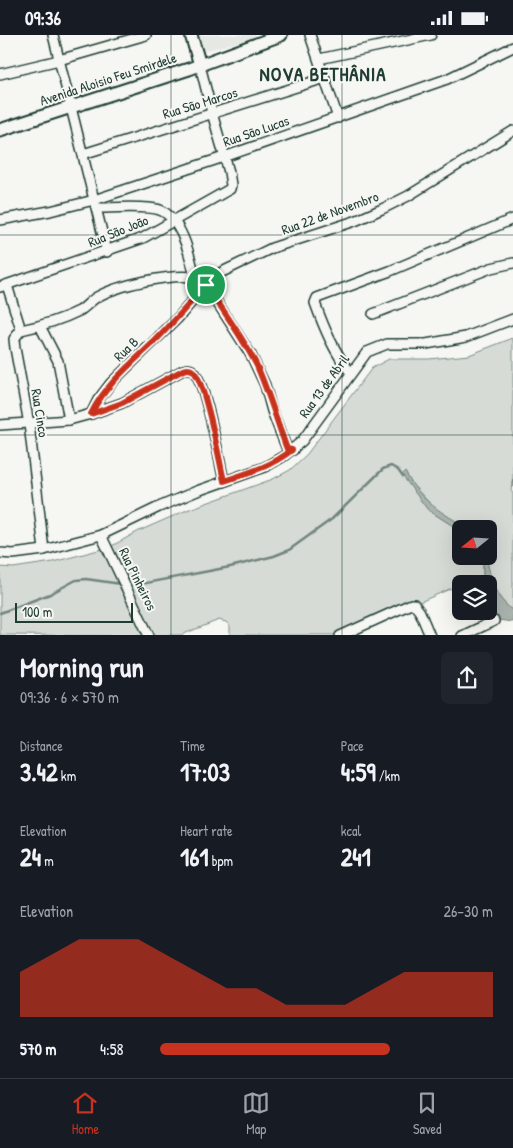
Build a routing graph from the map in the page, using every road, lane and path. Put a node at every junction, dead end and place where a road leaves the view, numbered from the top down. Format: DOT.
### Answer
graph roads {
  1 [pos="53,35"];
  2 [pos="146,35"];
  3 [pos="191,35"];
  4 [pos="281,35"];
  5 [pos="310,35"];
  6 [pos="431,35"];
  7 [pos="513,47"];
  8 [pos="319,59"];
  9 [pos="60,60"];
  10 [pos="200,65"];
  11 [pos="0,74"];
  12 [pos="325,77"];
  13 [pos="70,107"];
  14 [pos="212,113"];
  15 [pos="338,118"];
  16 [pos="0,130"];
  17 [pos="513,131"];
  18 [pos="83,154"];
  19 [pos="224,157"];
  20 [pos="96,204"];
  21 [pos="0,219"];
  22 [pos="513,219"];
  23 [pos="173,220"];
  24 [pos="107,251"];
  25 [pos="513,263"];
  26 [pos="195,277"];
  27 [pos="206,285"];
  28 [pos="4,286"];
  29 [pos="373,313"];
  30 [pos="513,319"];
  31 [pos="40,326"];
  32 [pos="20,331"];
  33 [pos="352,373"];
  34 [pos="91,414"];
  35 [pos="69,420"];
  36 [pos="29,424"];
  37 [pos="0,425"];
  38 [pos="292,450"];
  39 [pos="224,481"];
  40 [pos="101,535"];
  41 [pos="44,550"];
  42 [pos="0,553"];
  43 [pos="494,621"];
  44 [pos="149,635"];
  45 [pos="340,635"];
  46 [pos="430,635"];
  47 [pos="462,635"];
  1 -- 9 [label="street"];
  2 -- 9 [label="street"];
  3 -- 10 [label="street"];
  4 -- 10 [label="street, Avenida Aloisio Feu Smirdele"];
  5 -- 8 [label="street"];
  6 -- 8 [label="street"];
  7 -- 15 [label="street, Rua São Lucas"];
  8 -- 12 [label="street"];
  9 -- 11 [label="street"];
  9 -- 13 [label="street"];
  10 -- 13 [label="street, Avenida Aloisio Feu Smirdele"];
  10 -- 14 [label="street"];
  12 -- 14 [label="street, Rua São Marcos"];
  12 -- 15 [label="street"];
  13 -- 16 [label="street, Avenida Aloisio Feu Smirdele"];
  13 -- 18 [label="street"];
  14 -- 18 [label="street, Rua São Marcos"];
  14 -- 19 [label="street"];
  15 -- 19 [label="street, Rua São Lucas"];
  17 -- 27 [label="street, Rua 22 de Novembro"];
  18 -- 20 [label="street"];
  19 -- 20 [label="street, Rua São Lucas"];
  19 -- 23 [label="street, Rua São João"];
  20 -- 21 [label="street, Rua São Lucas"];
  20 -- 23 [label="street"];
  20 -- 24 [label="street"];
  22 -- 33 [label="street"];
  23 -- 24 [label="street, Rua São João"];
  23 -- 26 [label="street"];
  24 -- 28 [label="street, Rua São João"];
  25 -- 29 [label="street"];
  26 -- 27 [label="street"];
  26 -- 31 [label="street"];
  27 -- 34 [label="street, Rua B"];
  27 -- 38 [label="street"];
  28 -- 32 [label="street, Rua Cinco"];
  30 -- 33 [label="street, Rua 13 de Abril"];
  31 -- 32 [label="street"];
  31 -- 35 [label="street"];
  32 -- 36 [label="street, Rua Cinco"];
  33 -- 38 [label="street, Rua 13 de Abril"];
  34 -- 35 [label="street"];
  34 -- 39 [label="street"];
  35 -- 36 [label="street"];
  36 -- 37 [label="street"];
  36 -- 41 [label="street, Rua Cinco"];
  38 -- 39 [label="street, Rua 13 de Abril"];
  39 -- 40 [label="street, Rua 13 de Abril"];
  40 -- 41 [label="street, Rua 13 de Abril"];
  40 -- 44 [label="street, Rua Pinheiros"];
  41 -- 42 [label="street, Rua 13 de Abril"];
  43 -- 47 [label="street"];
  45 -- 46 [label="street"];
}
